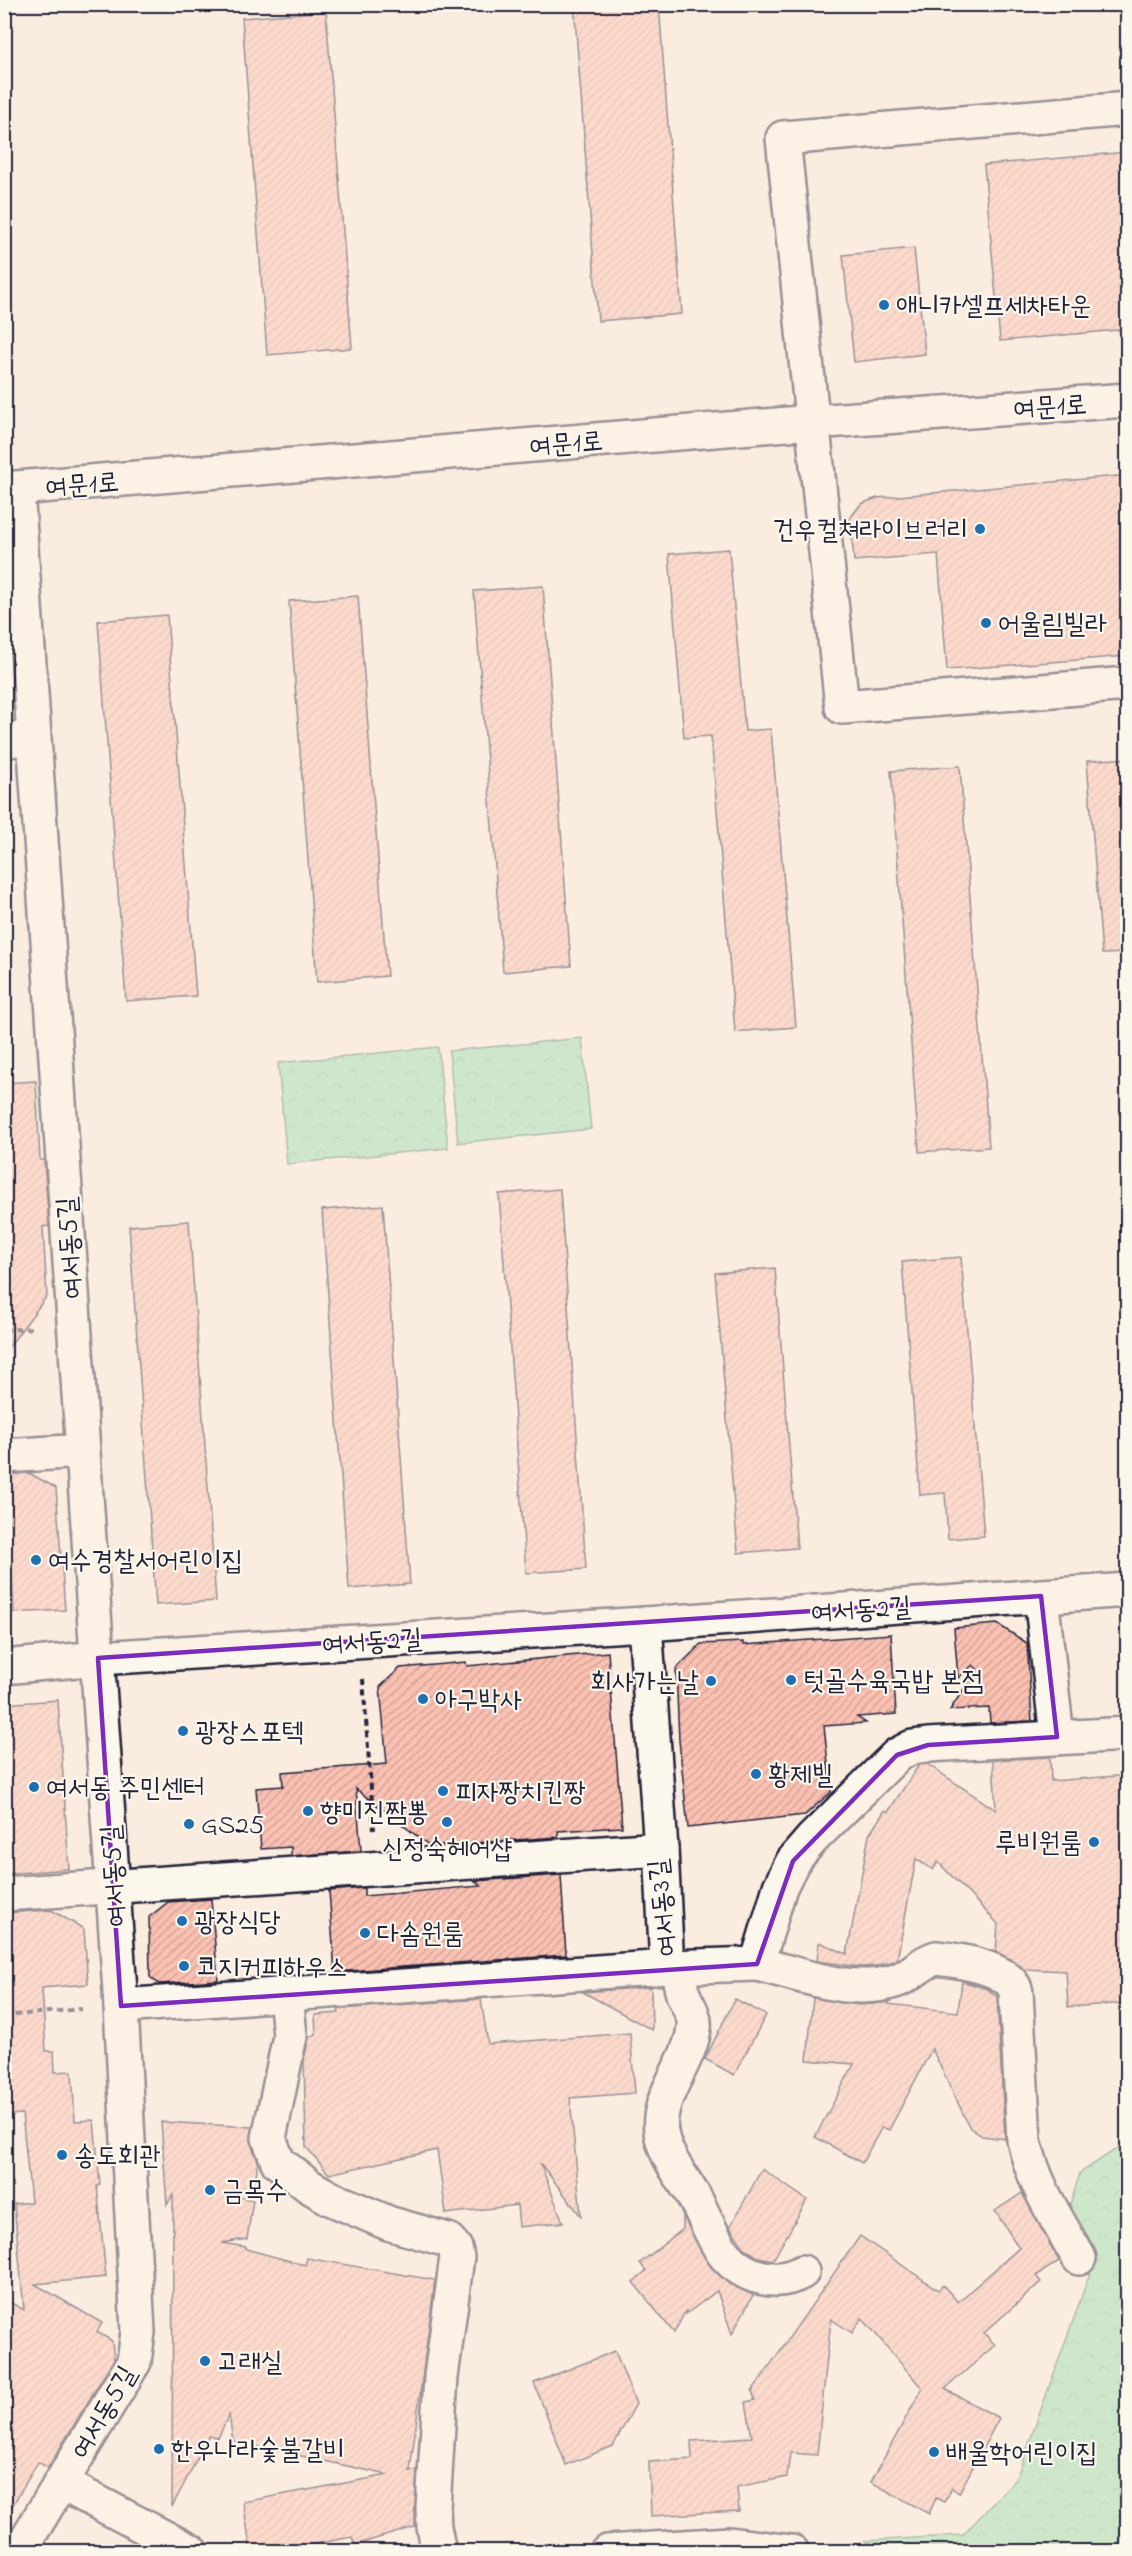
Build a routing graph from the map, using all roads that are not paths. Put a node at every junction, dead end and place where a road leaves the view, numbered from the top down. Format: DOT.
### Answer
graph roads {
  1 [pos="1128,108"];
  2 [pos="1128,400"];
  3 [pos="812,422"];
  4 [pos="11,489"];
  5 [pos="1128,684"];
  6 [pos="19,739"];
  7 [pos="83,1451"];
  8 [pos="4,1456"];
  9 [pos="1128,1590"];
  10 [pos="1041,1596"];
  11 [pos="645,1624"];
  12 [pos="98,1658"];
  13 [pos="4,1667"];
  14 [pos="1128,1734"];
  15 [pos="1057,1737"];
  16 [pos="661,1849"];
  17 [pos="113,1887"];
  18 [pos="4,1894"];
  19 [pos="757,1964"];
  20 [pos="673,1967"];
  21 [pos="286,1994"];
  22 [pos="122,2006"];
  23 [pos="1079,2258"];
  24 [pos="802,2272"];
  25 [pos="61,2483"];
  26 [pos="782,2551"];
  27 [pos="19,2552"];
  28 [pos="192,2552"];
  29 [pos="440,2552"];
  30 [pos="607,2552"];
  1 -- 3 [label="street"];
  2 -- 3 [label="street, 여문1로"];
  3 -- 4 [label="street, 여문1로"];
  3 -- 5 [label="street"];
  4 -- 6 [label="street, 여서동5길"];
  6 -- 7 [label="street, 여서동5길"];
  7 -- 8 [label="street"];
  7 -- 12 [label="street, 여서동5길"];
  9 -- 10 [label="street, 여서동2길"];
  10 -- 11 [label="street, 여서동2길"];
  10 -- 15 [label="street"];
  11 -- 12 [label="street, 여서동2길"];
  11 -- 16 [label="street"];
  12 -- 13 [label="street, 여서동2길"];
  12 -- 17 [label="street, 여서동5길"];
  14 -- 15 [label="street"];
  15 -- 19 [label="street"];
  16 -- 17 [label="street, 여서동3길"];
  16 -- 20 [label="street, 여서동3길"];
  17 -- 18 [label="street, 여서동3길"];
  17 -- 22 [label="street, 여서동5길"];
  19 -- 20 [label="street, 여서동3길"];
  19 -- 23 [label="street, 여서동3길"];
  20 -- 21 [label="street"];
  20 -- 24 [label="street"];
  21 -- 22 [label="street"];
  21 -- 29 [label="street"];
  22 -- 25 [label="street, 여서동5길"];
  25 -- 27 [label="street, 여서동5길"];
  25 -- 28 [label="street"];
  26 -- 30 [label="street"];
}
